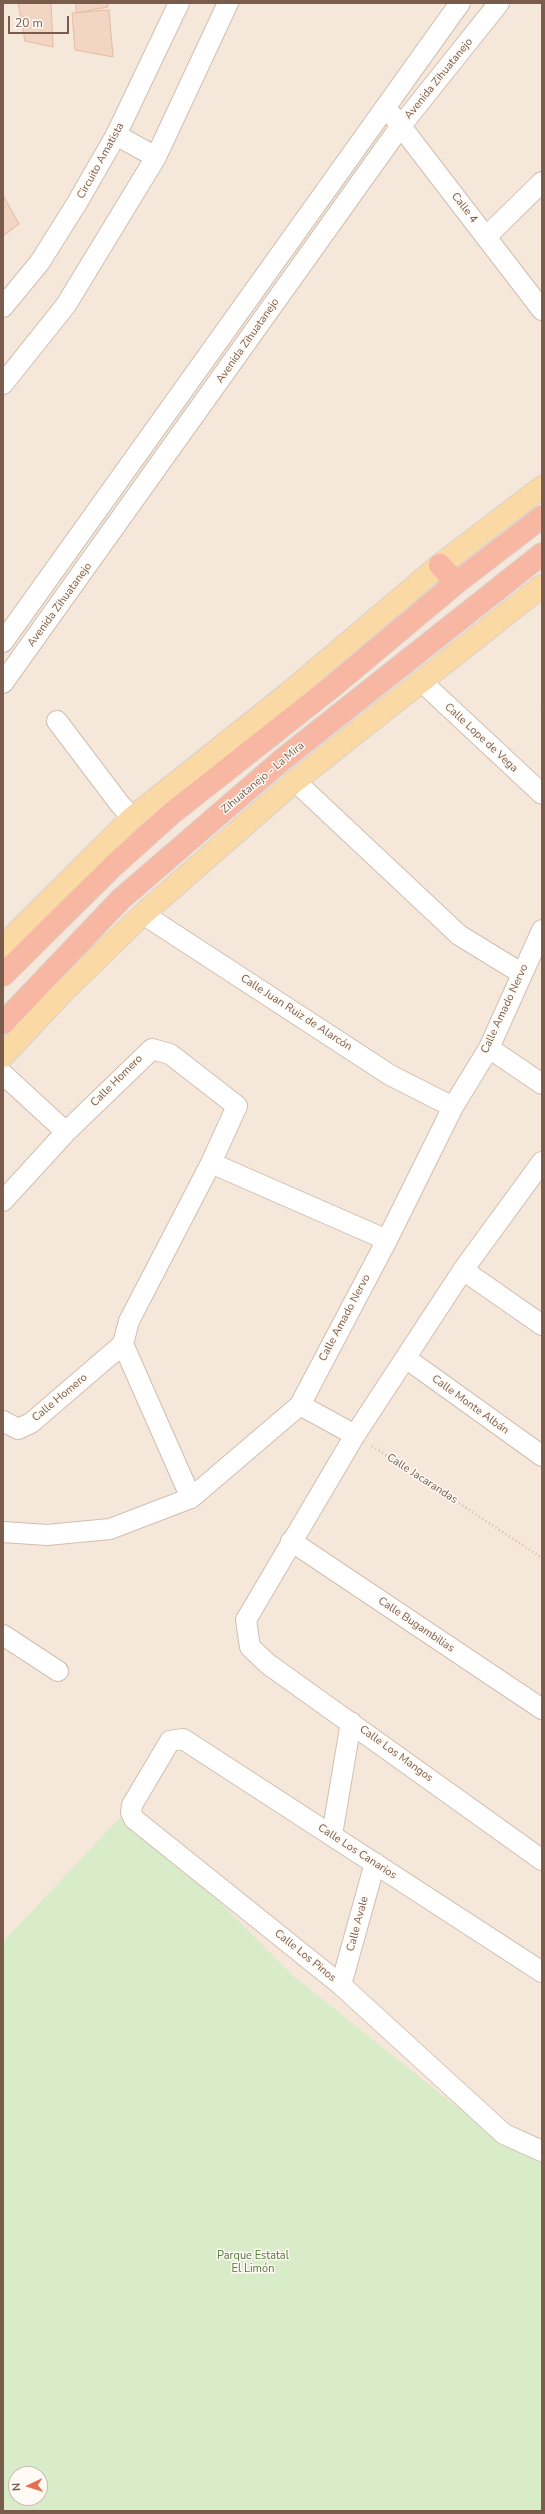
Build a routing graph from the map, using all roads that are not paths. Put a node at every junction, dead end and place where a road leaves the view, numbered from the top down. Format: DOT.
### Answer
graph roads {
  1 [pos="179,3"];
  2 [pos="228,3"];
  3 [pos="460,3"];
  4 [pos="499,3"];
  5 [pos="386,107"];
  6 [pos="400,127"];
  7 [pos="116,135"];
  8 [pos="156,157"];
  9 [pos="542,182"];
  10 [pos="486,237"];
  11 [pos="3,307"];
  12 [pos="542,310"];
  13 [pos="3,384"];
  14 [pos="542,487"];
  15 [pos="542,517"];
  16 [pos="542,554"];
  17 [pos="440,565"];
  18 [pos="456,583"];
  19 [pos="542,586"];
  20 [pos="3,642"];
  21 [pos="421,681"];
  22 [pos="3,683"];
  23 [pos="57,721"];
  24 [pos="295,781"];
  25 [pos="542,794"];
  26 [pos="132,818"];
  27 [pos="143,914"];
  28 [pos="542,930"];
  29 [pos="3,946"];
  30 [pos="521,973"];
  31 [pos="3,975"];
  32 [pos="3,1023"];
  33 [pos="489,1048"];
  34 [pos="3,1056"];
  35 [pos="3,1074"];
  36 [pos="542,1084"];
  37 [pos="453,1107"];
  38 [pos="66,1132"];
  39 [pos="542,1162"];
  40 [pos="211,1163"];
  41 [pos="3,1201"];
  42 [pos="387,1240"];
  43 [pos="463,1270"];
  44 [pos="542,1325"];
  45 [pos="123,1344"];
  46 [pos="407,1359"];
  47 [pos="300,1405"];
  48 [pos="3,1421"];
  49 [pos="354,1435"];
  50 [pos="539,1449"];
  51 [pos="191,1498"];
  52 [pos="3,1532"];
  53 [pos="291,1541"];
  54 [pos="3,1636"];
  55 [pos="58,1670"];
  56 [pos="542,1709"];
  57 [pos="351,1722"];
  58 [pos="170,1741"];
  59 [pos="332,1835"];
  60 [pos="542,1860"];
  61 [pos="375,1864"];
  62 [pos="542,1972"];
  63 [pos="341,1985"];
  64 [pos="542,2151"];
  1 -- 7 [label="street, Circuito Amatista"];
  2 -- 8 [label="street"];
  3 -- 5 [label="street"];
  4 -- 6 [label="street, Avenida Zihuatanejo"];
  5 -- 6 [label="street, Calle 4"];
  5 -- 20 [label="street"];
  6 -- 10 [label="street, Calle 4"];
  6 -- 22 [label="street, Avenida Zihuatanejo"];
  7 -- 8 [label="street"];
  7 -- 11 [label="street, Circuito Amatista"];
  8 -- 13 [label="street"];
  9 -- 10 [label="street"];
  10 -- 12 [label="street, Calle 4"];
  14 -- 17 [label="main road"];
  15 -- 18 [label="highway"];
  16 -- 32 [label="highway, Zihuatanejo - La Mira"];
  17 -- 18 [label="highway"];
  17 -- 26 [label="main road"];
  18 -- 31 [label="highway"];
  19 -- 21 [label="main road"];
  21 -- 24 [label="main road"];
  21 -- 25 [label="street, Calle Lope de Vega"];
  23 -- 26 [label="street"];
  24 -- 27 [label="main road"];
  24 -- 30 [label="street"];
  26 -- 29 [label="main road"];
  27 -- 34 [label="main road"];
  27 -- 37 [label="street, Calle Juan Ruiz de Alarcón"];
  28 -- 30 [label="street, Calle Amado Nervo"];
  30 -- 33 [label="street, Calle Amado Nervo"];
  33 -- 36 [label="street"];
  33 -- 37 [label="street, Calle Amado Nervo"];
  35 -- 38 [label="street"];
  37 -- 42 [label="street, Calle Amado Nervo"];
  38 -- 40 [label="street, Calle Homero"];
  38 -- 41 [label="street, Calle Homero"];
  39 -- 43 [label="street"];
  40 -- 42 [label="street"];
  40 -- 45 [label="street, Calle Homero"];
  42 -- 47 [label="street, Calle Amado Nervo"];
  43 -- 44 [label="street"];
  43 -- 46 [label="street"];
  45 -- 48 [label="street, Calle Homero"];
  45 -- 51 [label="street"];
  46 -- 49 [label="street"];
  46 -- 50 [label="street, Calle Monte Albán"];
  47 -- 49 [label="street"];
  47 -- 51 [label="street, Calle Amado Nervo"];
  49 -- 53 [label="street"];
  51 -- 52 [label="street, Calle Amado Nervo"];
  53 -- 56 [label="street, Calle Bugambilias"];
  53 -- 57 [label="street, Calle Los Mangos"];
  54 -- 55 [label="street"];
  57 -- 59 [label="street"];
  57 -- 60 [label="street, Calle Los Mangos"];
  58 -- 59 [label="street, Calle Los Canarios"];
  58 -- 63 [label="street, Calle Los Pinos"];
  59 -- 61 [label="street, Calle Los Canarios"];
  61 -- 62 [label="street, Calle Los Canarios"];
  61 -- 63 [label="street, Calle Avale"];
  63 -- 64 [label="street, Calle Los Pinos"];
}
